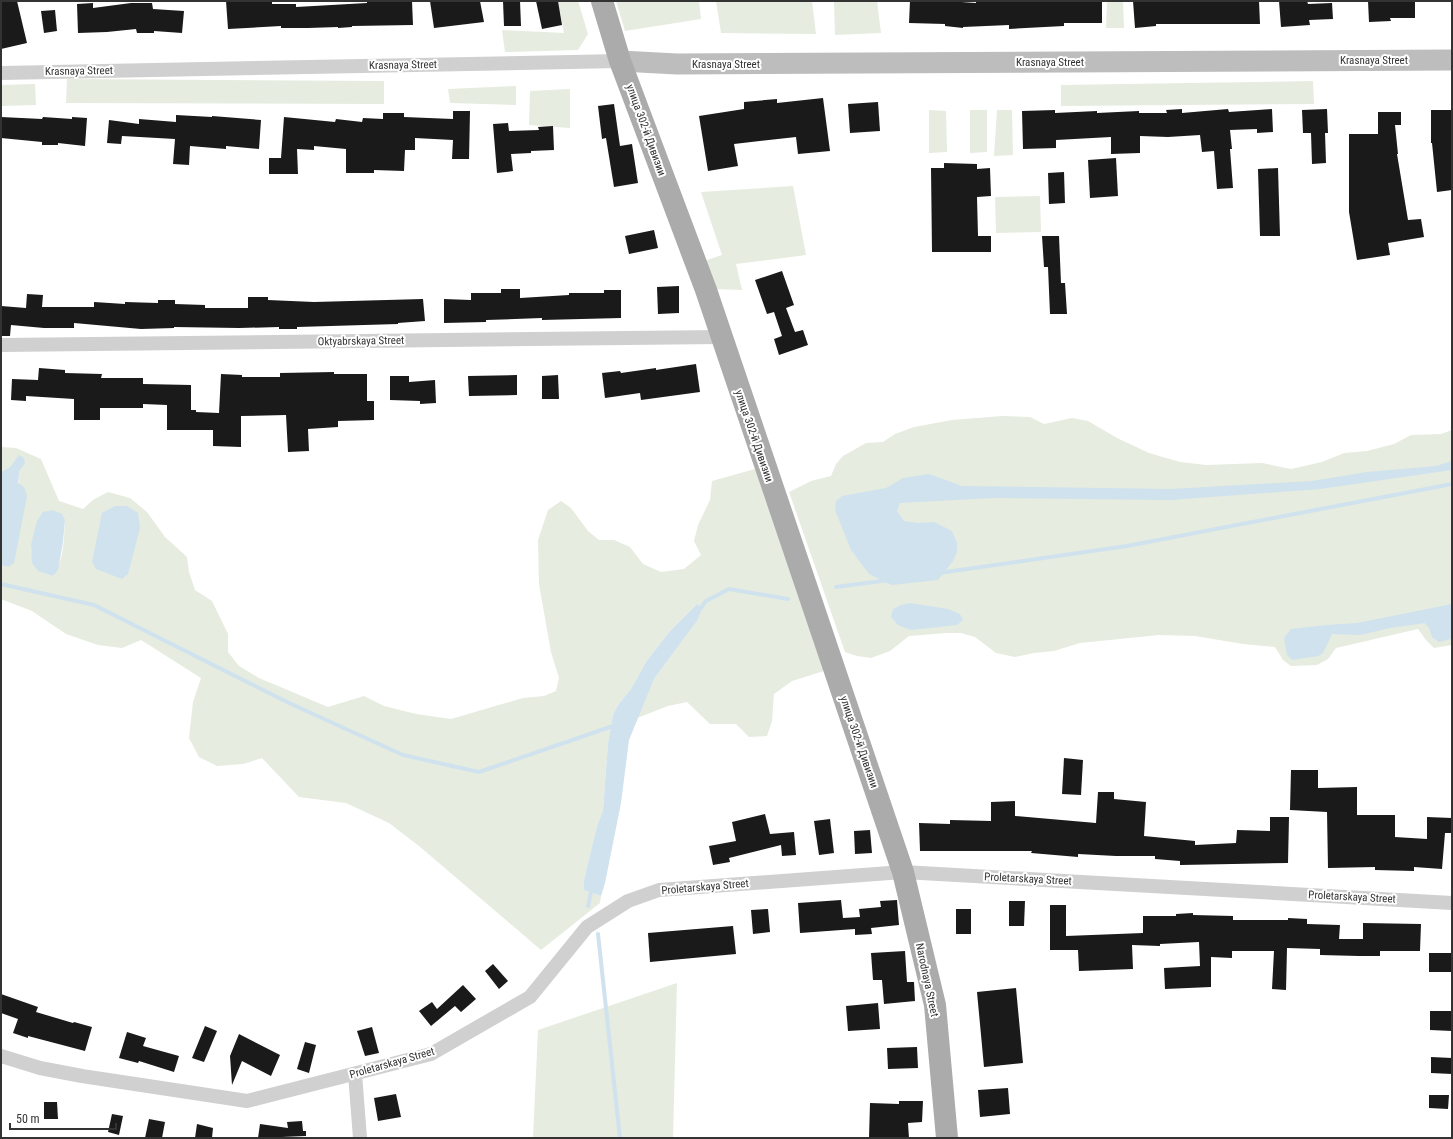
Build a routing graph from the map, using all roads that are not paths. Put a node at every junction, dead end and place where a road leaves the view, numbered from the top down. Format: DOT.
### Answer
graph roads {
  1 [pos="602,1"];
  2 [pos="1452,60"];
  3 [pos="620,61"];
  4 [pos="1,73"];
  5 [pos="721,337"];
  6 [pos="1,345"];
  7 [pos="903,872"];
  8 [pos="1452,903"];
  9 [pos="1,1056"];
  10 [pos="355,1074"];
  11 [pos="360,1138"];
  12 [pos="947,1138"];
  1 -- 3 [label="main road, улица 302-й Дивизии"];
  2 -- 3 [label="street, Krasnaya Street"];
  3 -- 4 [label="street, Krasnaya Street"];
  3 -- 5 [label="main road, улица 302-й Дивизии"];
  5 -- 6 [label="street, Oktyabrskaya Street"];
  5 -- 7 [label="main road, улица 302-й Дивизии"];
  7 -- 8 [label="street, Proletarskaya Street"];
  7 -- 10 [label="street, Proletarskaya Street"];
  7 -- 12 [label="main road, Narodnaya Street"];
  9 -- 10 [label="street, Proletarskaya Street"];
  10 -- 11 [label="street"];
}
